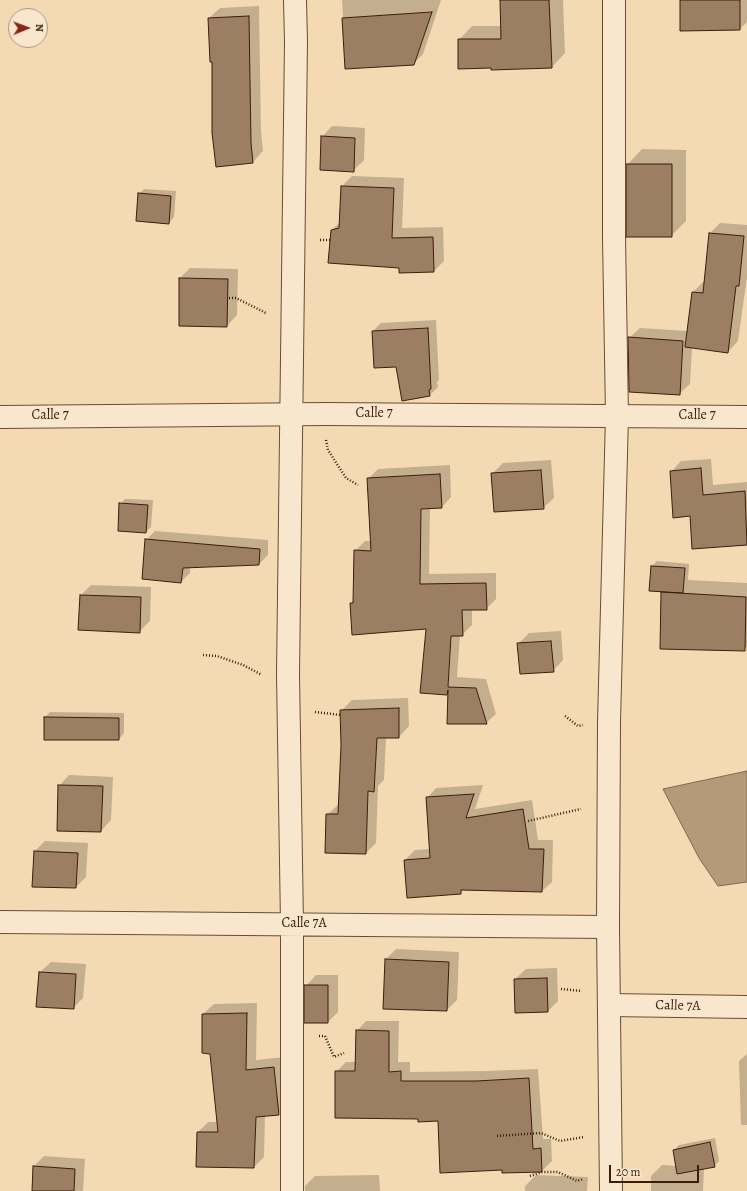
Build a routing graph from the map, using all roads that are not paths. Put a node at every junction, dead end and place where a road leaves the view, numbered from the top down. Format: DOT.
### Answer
graph roads {
  1 [pos="295,0"];
  2 [pos="614,0"];
  3 [pos="290,414"];
  4 [pos="617,416"];
  5 [pos="747,416"];
  6 [pos="0,417"];
  7 [pos="0,922"];
  8 [pos="292,924"];
  9 [pos="608,927"];
  10 [pos="609,1006"];
  11 [pos="747,1007"];
  12 [pos="611,1181"];
  13 [pos="292,1191"];
  1 -- 3 [label="street"];
  2 -- 4 [label="street"];
  3 -- 4 [label="street, Calle 7"];
  3 -- 6 [label="street, Calle 7"];
  3 -- 8 [label="street"];
  4 -- 5 [label="street, Calle 7"];
  4 -- 9 [label="street"];
  7 -- 8 [label="street, Calle 7A"];
  8 -- 9 [label="street, Calle 7A"];
  8 -- 13 [label="street"];
  9 -- 10 [label="street"];
  10 -- 11 [label="street, Calle 7A"];
  10 -- 12 [label="street"];
}
